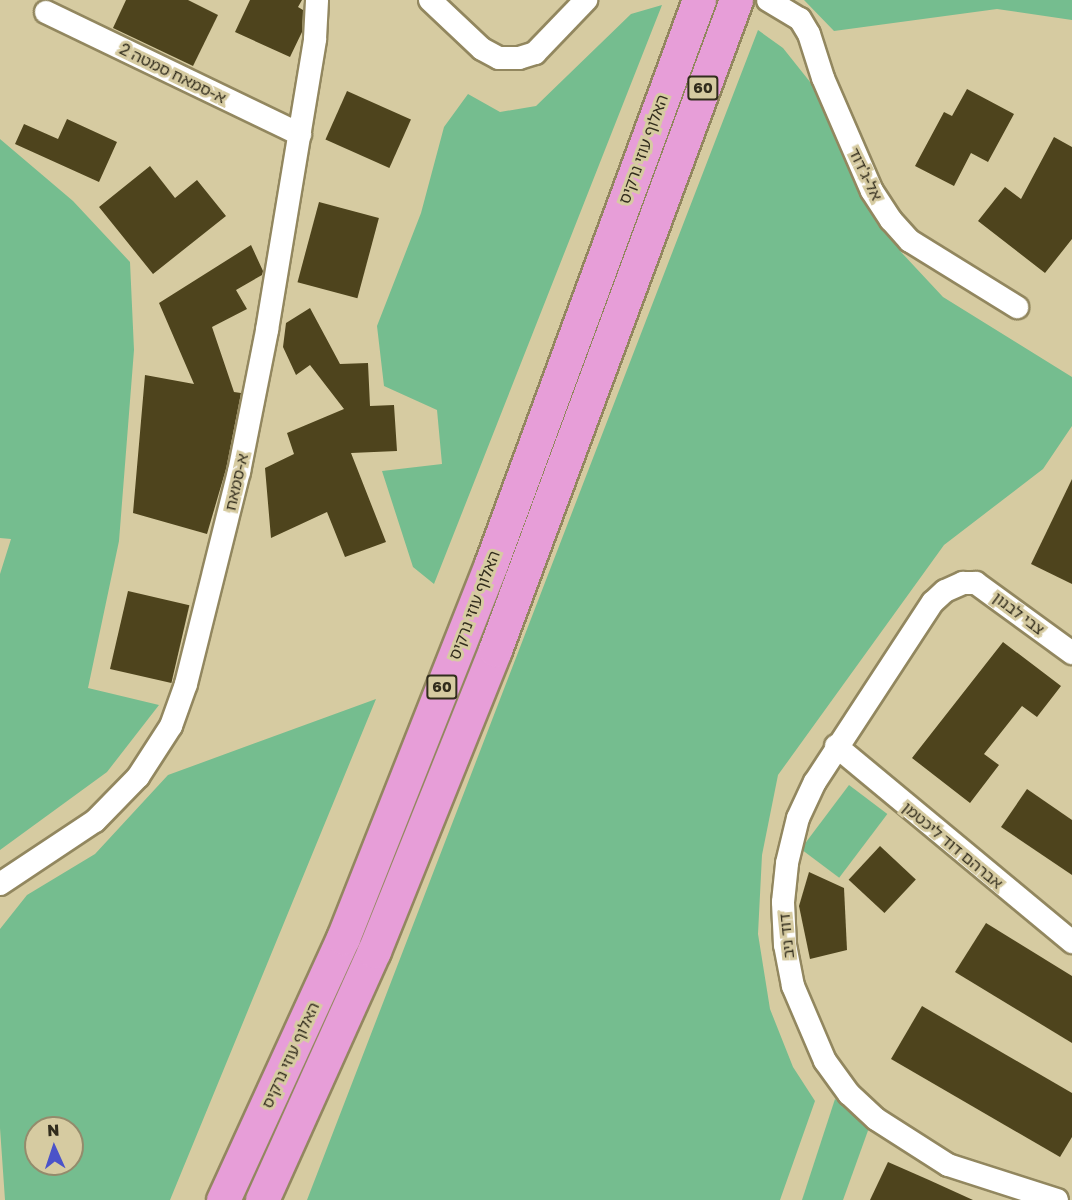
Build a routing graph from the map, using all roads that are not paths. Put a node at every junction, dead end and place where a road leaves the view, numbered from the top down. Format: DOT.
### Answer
graph roads {
  1 [pos="317,0"];
  2 [pos="430,0"];
  3 [pos="586,0"];
  4 [pos="699,0"];
  5 [pos="736,0"];
  6 [pos="768,0"];
  7 [pos="46,12"];
  8 [pos="300,134"];
  9 [pos="1017,307"];
  10 [pos="963,583"];
  11 [pos="1072,653"];
  12 [pos="836,746"];
  13 [pos="0,884"];
  14 [pos="1072,942"];
  15 [pos="223,1200"];
  16 [pos="262,1200"];
  17 [pos="1056,1200"];
  1 -- 8 [label="street, א-סמאח"];
  2 -- 3 [label="street"];
  4 -- 15 [label="highway, האלוף עוזי נרקיס / 60"];
  5 -- 16 [label="highway, האלוף עוזי נרקיס / 60"];
  6 -- 9 [label="street, אל-ג'דוד"];
  7 -- 8 [label="street, א-סמאח סמטה 2"];
  8 -- 13 [label="street, א-סמאח"];
  10 -- 11 [label="street, צבי לבנון"];
  10 -- 12 [label="street, דוד ניב"];
  12 -- 14 [label="street, אברהם דוד ליכטמן"];
  12 -- 17 [label="street, דוד ניב"];
}
